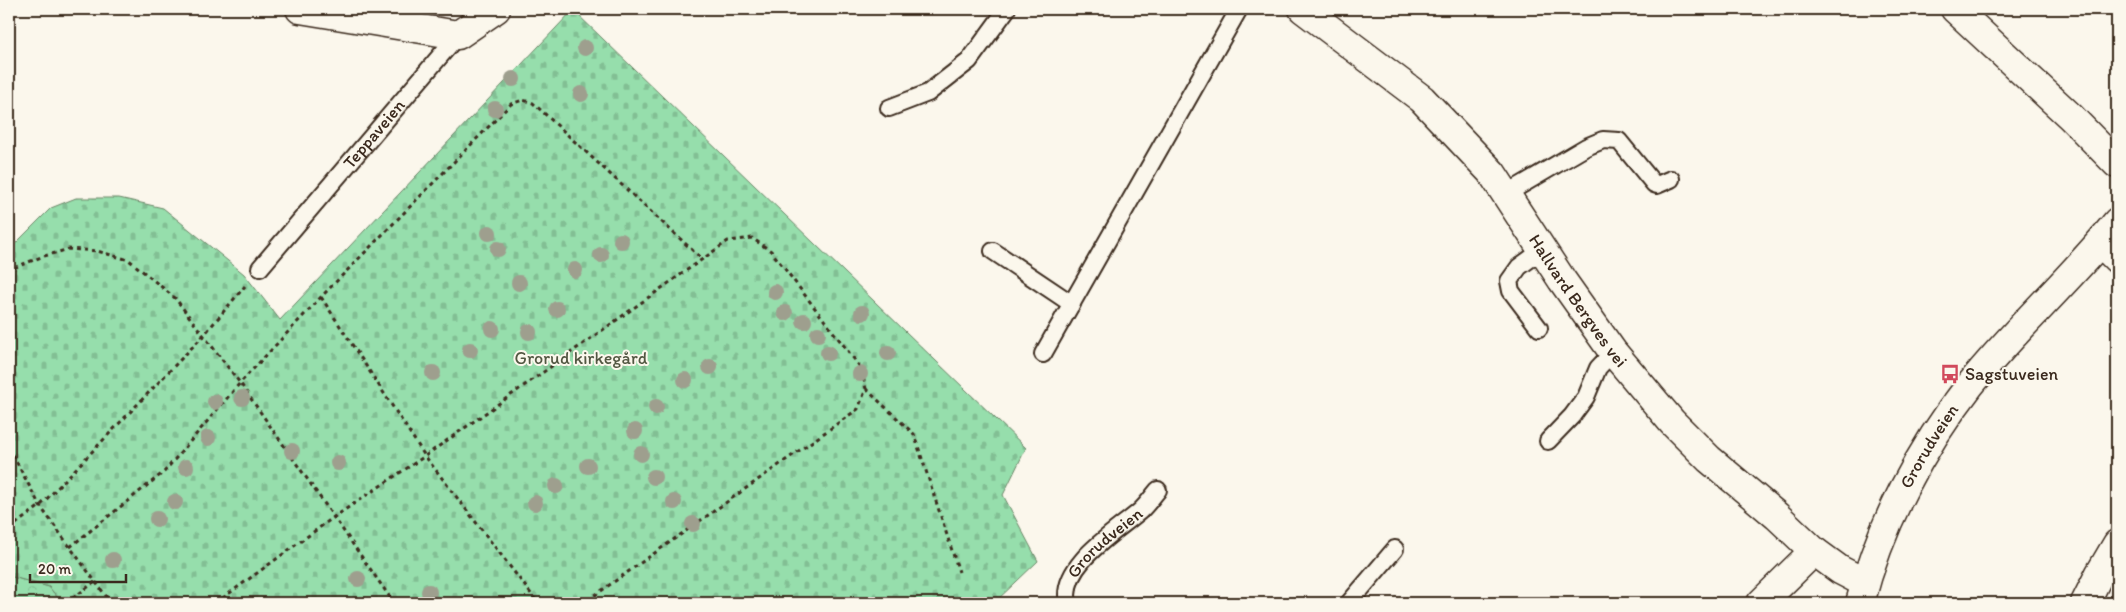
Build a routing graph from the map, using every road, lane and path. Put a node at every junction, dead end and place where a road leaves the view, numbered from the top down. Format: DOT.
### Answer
graph roads {
  1 [pos="300,9"];
  2 [pos="496,9"];
  3 [pos="1007,9"];
  4 [pos="1239,9"];
  5 [pos="1304,9"];
  6 [pos="1955,9"];
  7 [pos="458,35"];
  8 [pos="889,108"];
  9 [pos="2117,164"];
  10 [pos="1671,179"];
  11 [pos="1506,194"];
  12 [pos="2117,222"];
  13 [pos="1542,250"];
  14 [pos="2109,250"];
  15 [pos="993,251"];
  16 [pos="702,259"];
  17 [pos="260,268"];
  18 [pos="9,274"];
  19 [pos="322,297"];
  20 [pos="1072,304"];
  21 [pos="1539,328"];
  22 [pos="202,336"];
  23 [pos="1614,352"];
  24 [pos="1043,354"];
  25 [pos="240,383"];
  26 [pos="866,389"];
  27 [pos="1548,442"];
  28 [pos="9,448"];
  29 [pos="425,456"];
  30 [pos="1158,490"];
  31 [pos="40,506"];
  32 [pos="334,518"];
  33 [pos="9,529"];
  34 [pos="2117,544"];
  35 [pos="70,548"];
  36 [pos="1395,549"];
  37 [pos="1814,551"];
  38 [pos="959,572"];
  39 [pos="95,582"];
  40 [pos="1862,593"];
  41 [pos="66,603"];
  42 [pos="111,603"];
  43 [pos="216,603"];
  44 [pos="394,603"];
  45 [pos="538,603"];
  46 [pos="584,603"];
  47 [pos="1068,603"];
  48 [pos="1349,603"];
  49 [pos="1761,603"];
  50 [pos="2086,603"];
  1 -- 7 [label="street"];
  2 -- 7 [label="street, Teppaveien"];
  3 -- 8 [label="lane"];
  4 -- 20 [label="lane"];
  5 -- 11 [label="street, Hallvard Bergves vei"];
  6 -- 9 [label="street"];
  7 -- 17 [label="lane, Teppaveien"];
  10 -- 11 [label="lane"];
  11 -- 13 [label="street, Hallvard Bergves vei"];
  12 -- 14 [label="street, Grorudveien"];
  13 -- 21 [label="lane"];
  13 -- 23 [label="street, Hallvard Bergves vei"];
  14 -- 40 [label="street, Grorudveien"];
  15 -- 20 [label="lane"];
  16 -- 19 [label="path"];
  16 -- 26 [label="path"];
  16 -- 29 [label="path"];
  17 -- 22 [label="path"];
  18 -- 22 [label="path"];
  19 -- 25 [label="path"];
  19 -- 29 [label="path"];
  20 -- 24 [label="lane"];
  22 -- 25 [label="path"];
  22 -- 31 [label="path"];
  23 -- 27 [label="lane"];
  23 -- 37 [label="street, Hallvard Bergves vei"];
  25 -- 32 [label="path"];
  25 -- 35 [label="path"];
  26 -- 38 [label="path"];
  26 -- 46 [label="path"];
  28 -- 31 [label="path"];
  29 -- 32 [label="path"];
  29 -- 45 [label="path"];
  30 -- 47 [label="lane, Grorudveien"];
  31 -- 33 [label="path"];
  31 -- 35 [label="path"];
  32 -- 43 [label="path"];
  32 -- 44 [label="path"];
  34 -- 50 [label="street"];
  35 -- 39 [label="path"];
  36 -- 48 [label="lane"];
  37 -- 40 [label="street, Hallvard Bergves vei"];
  37 -- 49 [label="street"];
  39 -- 41 [label="path"];
  39 -- 42 [label="path"];
}
